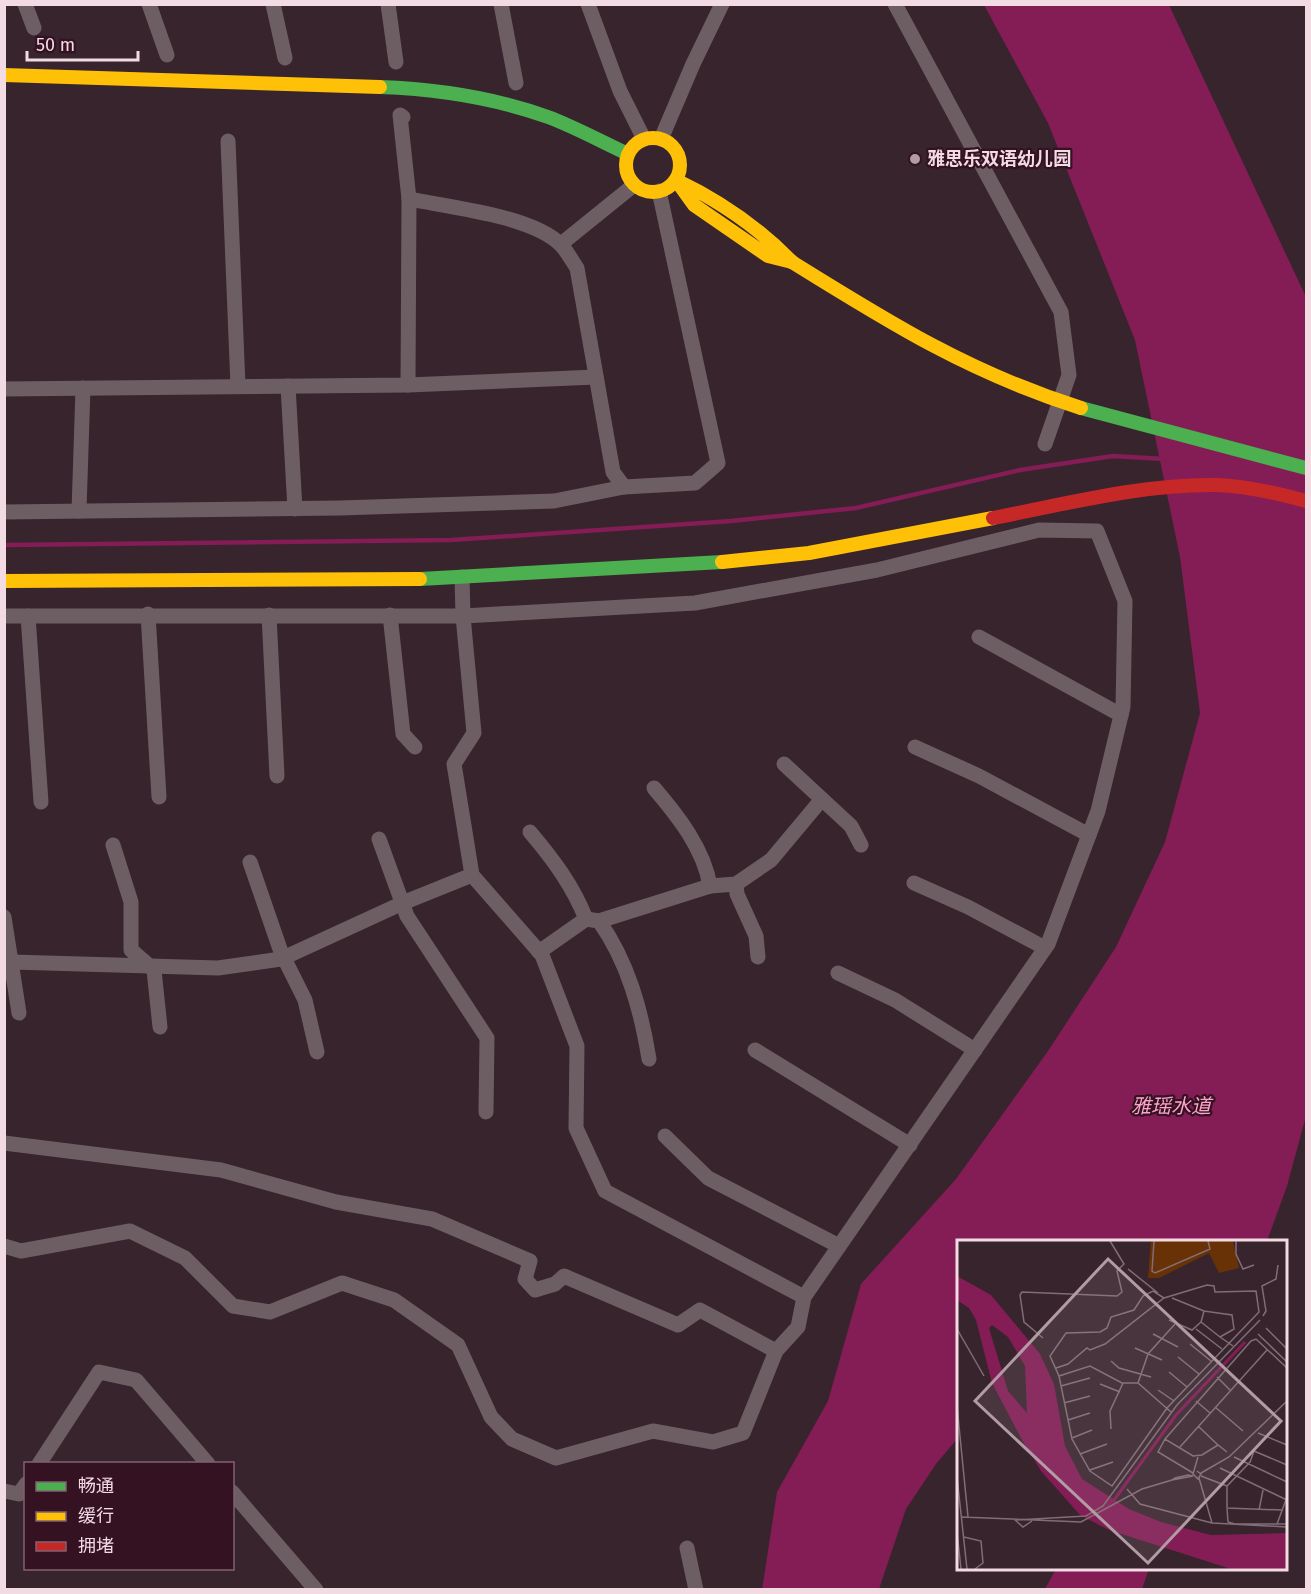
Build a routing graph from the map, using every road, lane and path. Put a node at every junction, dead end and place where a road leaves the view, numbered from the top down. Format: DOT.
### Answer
graph roads {
  1 [pos="25,4"];
  2 [pos="149,4"];
  3 [pos="273,4"];
  4 [pos="388,4"];
  5 [pos="501,4"];
  6 [pos="588,4"];
  7 [pos="722,4"];
  8 [pos="896,4"];
  9 [pos="34,28"];
  10 [pos="167,55"];
  11 [pos="285,58"];
  12 [pos="396,62"];
  13 [pos="4,75"];
  14 [pos="516,83"];
  15 [pos="403,117"];
  16 [pos="644,139"];
  17 [pos="661,139"];
  18 [pos="228,141"];
  19 [pos="628,154"];
  20 [pos="676,180"];
  21 [pos="634,185"];
  22 [pos="659,191"];
  23 [pos="409,199"];
  24 [pos="561,244"];
  25 [pos="596,377"];
  26 [pos="408,385"];
  27 [pos="238,386"];
  28 [pos="288,386"];
  29 [pos="83,388"];
  30 [pos="4,389"];
  31 [pos="1045,444"];
  32 [pos="1306,468"];
  33 [pos="624,487"];
  34 [pos="1306,501"];
  35 [pos="295,509"];
  36 [pos="79,511"];
  37 [pos="4,512"];
  38 [pos="462,577"];
  39 [pos="4,581"];
  40 [pos="148,614"];
  41 [pos="268,615"];
  42 [pos="390,615"];
  43 [pos="4,616"];
  44 [pos="28,616"];
  45 [pos="463,616"];
  46 [pos="979,637"];
  47 [pos="1121,715"];
  48 [pos="415,747"];
  49 [pos="915,747"];
  50 [pos="784,764"];
  51 [pos="277,776"];
  52 [pos="654,788"];
  53 [pos="159,797"];
  54 [pos="822,799"];
  55 [pos="41,802"];
  56 [pos="530,832"];
  57 [pos="1089,835"];
  58 [pos="379,839"];
  59 [pos="113,845"];
  60 [pos="861,845"];
  61 [pos="250,862"];
  62 [pos="472,875"];
  63 [pos="914,883"];
  64 [pos="736,884"];
  65 [pos="710,886"];
  66 [pos="4,917"];
  67 [pos="592,920"];
  68 [pos="1045,948"];
  69 [pos="539,952"];
  70 [pos="758,957"];
  71 [pos="12,962"];
  72 [pos="151,967"];
  73 [pos="838,973"];
  74 [pos="19,1013"];
  75 [pos="160,1027"];
  76 [pos="755,1050"];
  77 [pos="975,1050"];
  78 [pos="317,1052"];
  79 [pos="649,1059"];
  80 [pos="486,1112"];
  81 [pos="665,1136"];
  82 [pos="4,1143"];
  83 [pos="910,1145"];
  84 [pos="4,1246"];
  85 [pos="839,1246"];
  86 [pos="804,1296"];
  87 [pos="776,1351"];
  88 [pos="40,1462"];
  89 [pos="206,1462"];
  90 [pos="24,1486"];
  91 [pos="4,1491"];
  92 [pos="234,1494"];
  93 [pos="687,1548"];
  94 [pos="316,1590"];
  95 [pos="696,1590"];
  1 -- 9 [label="street"];
  2 -- 10 [label="street"];
  3 -- 11 [label="street"];
  4 -- 12 [label="street"];
  5 -- 14 [label="street"];
  6 -- 16 [label="street"];
  7 -- 17 [label="street"];
  8 -- 31 [label="street"];
  13 -- 19 [label="street"];
  15 -- 23 [label="street"];
  16 -- 17 [label="street"];
  16 -- 19 [label="street"];
  17 -- 20 [label="street"];
  18 -- 27 [label="street"];
  19 -- 21 [label="street"];
  20 -- 22 [label="street"];
  20 -- 32 [label="street"];
  21 -- 22 [label="street"];
  21 -- 24 [label="street"];
  22 -- 33 [label="street"];
  23 -- 24 [label="street"];
  23 -- 26 [label="street"];
  24 -- 25 [label="street"];
  25 -- 26 [label="street"];
  25 -- 33 [label="street"];
  26 -- 28 [label="street"];
  27 -- 28 [label="street"];
  27 -- 29 [label="street"];
  28 -- 35 [label="street"];
  29 -- 30 [label="street"];
  29 -- 36 [label="street"];
  33 -- 35 [label="street"];
  34 -- 38 [label="street"];
  35 -- 36 [label="street"];
  36 -- 37 [label="street"];
  38 -- 39 [label="street"];
  38 -- 45 [label="street"];
  40 -- 41 [label="street"];
  40 -- 44 [label="street"];
  40 -- 53 [label="street"];
  41 -- 42 [label="street"];
  41 -- 51 [label="street"];
  42 -- 45 [label="street"];
  42 -- 48 [label="street"];
  43 -- 44 [label="street"];
  44 -- 55 [label="street"];
  45 -- 47 [label="street"];
  45 -- 62 [label="street"];
  46 -- 47 [label="street"];
  47 -- 57 [label="street"];
  49 -- 57 [label="street"];
  50 -- 54 [label="street"];
  52 -- 65 [label="street"];
  54 -- 60 [label="street"];
  54 -- 64 [label="street"];
  56 -- 67 [label="street"];
  57 -- 68 [label="street"];
  58 -- 80 [label="street"];
  59 -- 72 [label="street"];
  61 -- 78 [label="street"];
  62 -- 69 [label="street"];
  62 -- 72 [label="street"];
  63 -- 68 [label="street"];
  64 -- 65 [label="street"];
  64 -- 70 [label="street"];
  65 -- 67 [label="street"];
  66 -- 71 [label="street"];
  67 -- 69 [label="street"];
  67 -- 79 [label="street"];
  68 -- 77 [label="street"];
  69 -- 86 [label="street"];
  71 -- 72 [label="street"];
  71 -- 74 [label="street"];
  72 -- 75 [label="street"];
  73 -- 77 [label="street"];
  76 -- 83 [label="street"];
  77 -- 83 [label="street"];
  81 -- 85 [label="street"];
  82 -- 87 [label="street"];
  83 -- 85 [label="street"];
  84 -- 87 [label="street"];
  85 -- 86 [label="street"];
  86 -- 87 [label="street"];
  88 -- 89 [label="street"];
  90 -- 91 [label="street"];
  92 -- 94 [label="street"];
  93 -- 95 [label="street"];
}
